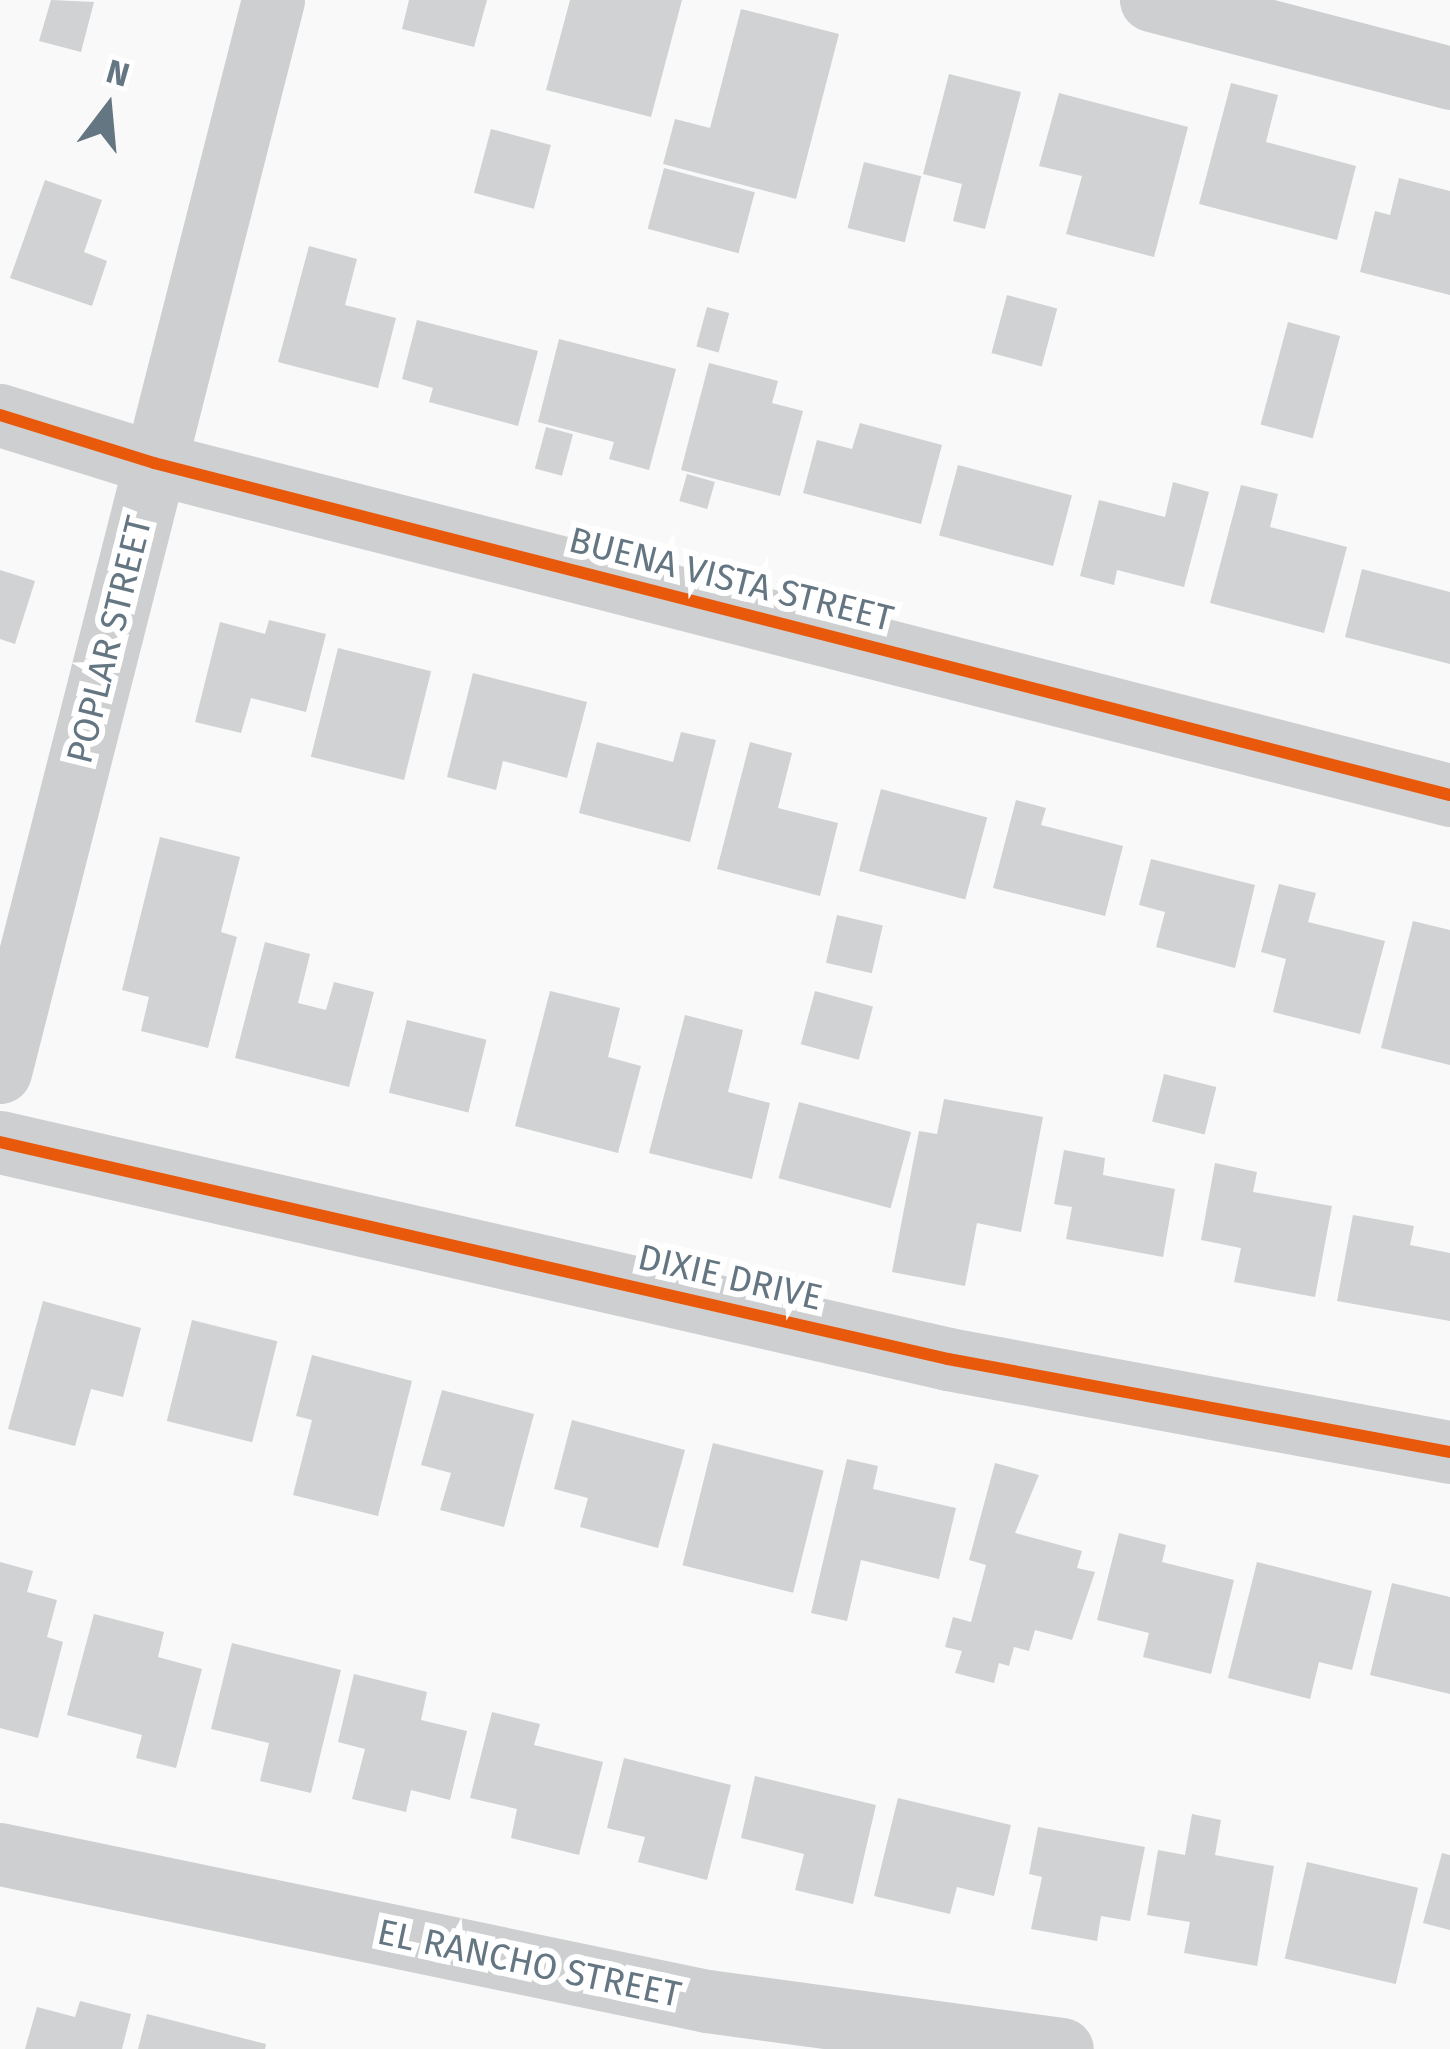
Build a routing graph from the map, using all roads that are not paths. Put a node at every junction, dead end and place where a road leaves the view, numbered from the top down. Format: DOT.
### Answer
graph roads {
  1 [pos="273,0"];
  2 [pos="1151,0"];
  3 [pos="1450,78"];
  4 [pos="0,415"];
  5 [pos="154,464"];
  6 [pos="1450,795"];
  7 [pos="0,1072"];
  8 [pos="0,1142"];
  9 [pos="1450,1452"];
  10 [pos="0,1854"];
  11 [pos="1062,2049"];
  1 -- 5 [label="street, POPLAR STREET"];
  2 -- 3 [label="street"];
  4 -- 5 [label="street, BUENA VISTA STREET"];
  5 -- 6 [label="street, BUENA VISTA STREET"];
  5 -- 7 [label="street, POPLAR STREET"];
  8 -- 9 [label="street, DIXIE DRIVE"];
  10 -- 11 [label="street, EL RANCHO STREET"];
}
